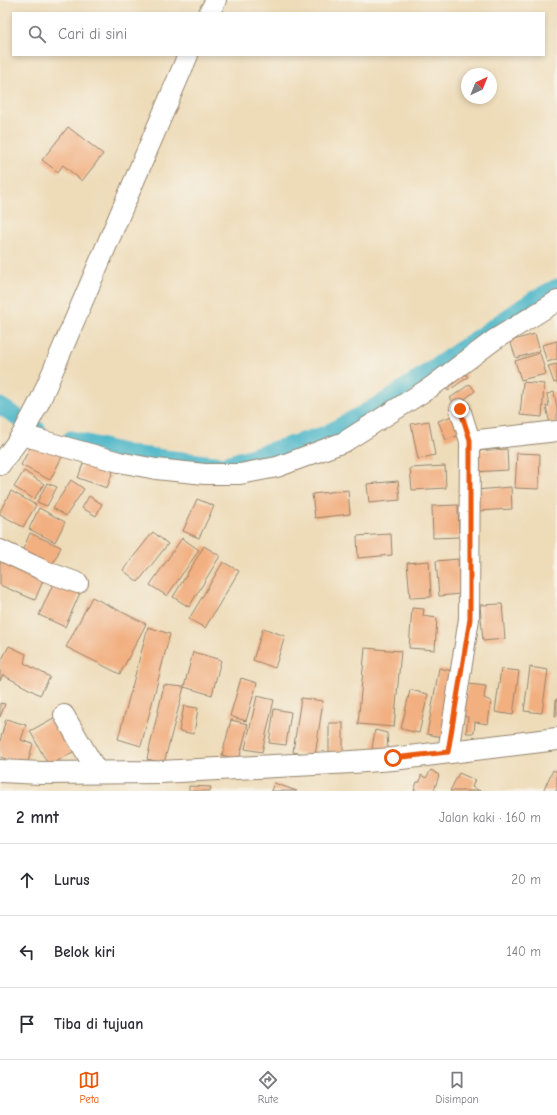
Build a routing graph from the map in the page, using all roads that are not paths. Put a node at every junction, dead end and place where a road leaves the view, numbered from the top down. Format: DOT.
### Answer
graph roads {
  1 [pos="216,0"];
  2 [pos="209,12"];
  3 [pos="188,56"];
  4 [pos="557,301"];
  5 [pos="460,409"];
  6 [pos="26,427"];
  7 [pos="557,431"];
  8 [pos="470,440"];
  9 [pos="0,465"];
  10 [pos="0,550"];
  11 [pos="78,584"];
  12 [pos="64,715"];
  13 [pos="557,739"];
  14 [pos="448,752"];
  15 [pos="0,771"];
  16 [pos="98,773"];
  1 -- 2 [label="street"];
  3 -- 6 [label="street"];
  4 -- 6 [label="street"];
  5 -- 8 [label="street"];
  6 -- 9 [label="street"];
  7 -- 8 [label="street"];
  8 -- 14 [label="street"];
  10 -- 11 [label="street"];
  12 -- 16 [label="street"];
  13 -- 14 [label="main road"];
  14 -- 16 [label="main road"];
  15 -- 16 [label="main road"];
}
